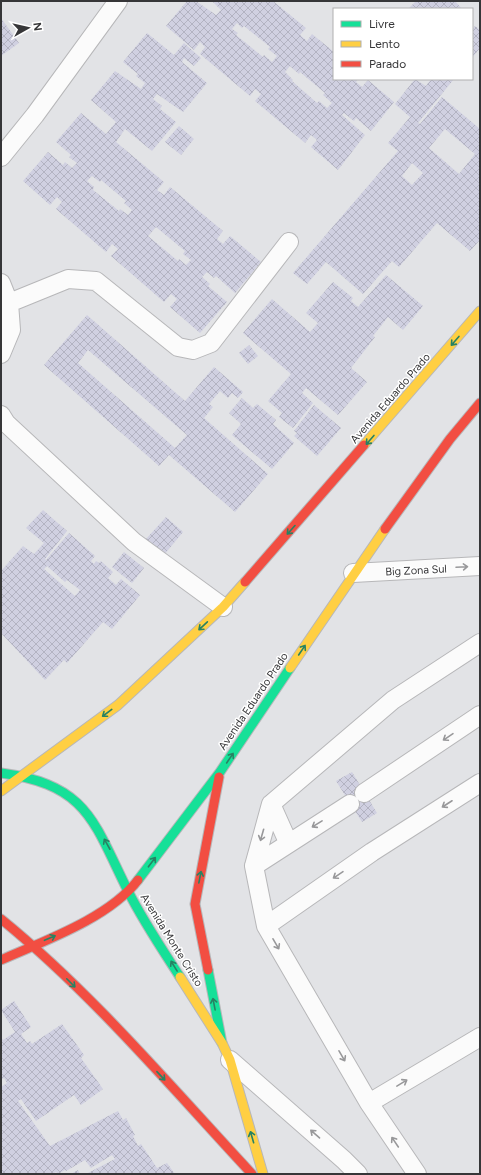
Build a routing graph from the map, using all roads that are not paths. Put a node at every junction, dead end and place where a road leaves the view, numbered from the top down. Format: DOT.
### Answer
graph roads {
  1 [pos="118,1"];
  2 [pos="1,157"];
  3 [pos="289,242"];
  4 [pos="1,283"];
  5 [pos="9,303"];
  6 [pos="480,311"];
  7 [pos="1,354"];
  8 [pos="480,403"];
  9 [pos="1,415"];
  10 [pos="480,566"];
  11 [pos="353,573"];
  12 [pos="223,607"];
  13 [pos="480,643"];
  14 [pos="480,716"];
  15 [pos="220,772"];
  16 [pos="1,773"];
  17 [pos="24,776"];
  18 [pos="480,782"];
  19 [pos="1,791"];
  20 [pos="271,804"];
  21 [pos="288,842"];
  22 [pos="254,866"];
  23 [pos="128,892"];
  24 [pos="1,919"];
  25 [pos="266,926"];
  26 [pos="33,945"];
  27 [pos="1,960"];
  28 [pos="480,1037"];
  29 [pos="222,1042"];
  30 [pos="230,1060"];
  31 [pos="369,1103"];
  32 [pos="252,1174"];
  33 [pos="263,1174"];
  34 [pos="358,1174"];
  35 [pos="417,1174"];
  1 -- 2 [label="lane"];
  3 -- 5 [label="lane"];
  4 -- 5 [label="lane"];
  5 -- 7 [label="lane"];
  6 -- 12 [label="main road, Avenida Eduardo Prado, one-way"];
  8 -- 11 [label="main road, Avenida Eduardo Prado"];
  9 -- 12 [label="lane"];
  11 -- 10 [label="lane, Big Zona Sul, one-way"];
  15 -- 11 [label="main road, Avenida Eduardo Prado, one-way"];
  12 -- 17 [label="main road, Avenida Eduardo Prado, one-way"];
  13 -- 20 [label="lane"];
  14 -- 21 [label="lane, one-way"];
  23 -- 15 [label="main road, Avenida Eduardo Prado, one-way"];
  29 -- 15 [label="main road, one-way"];
  16 -- 17 [label="main road, Avenida Monte Cristo"];
  17 -- 19 [label="main road, Avenida Eduardo Prado"];
  23 -- 17 [label="main road, Avenida Monte Cristo, one-way"];
  18 -- 25 [label="lane, one-way"];
  20 -- 21 [label="lane"];
  20 -- 22 [label="lane, one-way"];
  21 -- 22 [label="lane"];
  22 -- 25 [label="lane"];
  26 -- 23 [label="main road, Avenida Eduardo Prado, one-way"];
  29 -- 23 [label="main road, Avenida Monte Cristo, one-way"];
  24 -- 26 [label="main road"];
  25 -- 31 [label="lane, one-way"];
  26 -- 27 [label="main road, Avenida Eduardo Prado"];
  26 -- 32 [label="main road, one-way"];
  31 -- 28 [label="lane, one-way"];
  29 -- 30 [label="main road, Avenida Monte Cristo"];
  33 -- 30 [label="main road, Avenida Monte Cristo, one-way"];
  34 -- 30 [label="lane, one-way"];
  35 -- 31 [label="lane, one-way"];
}
